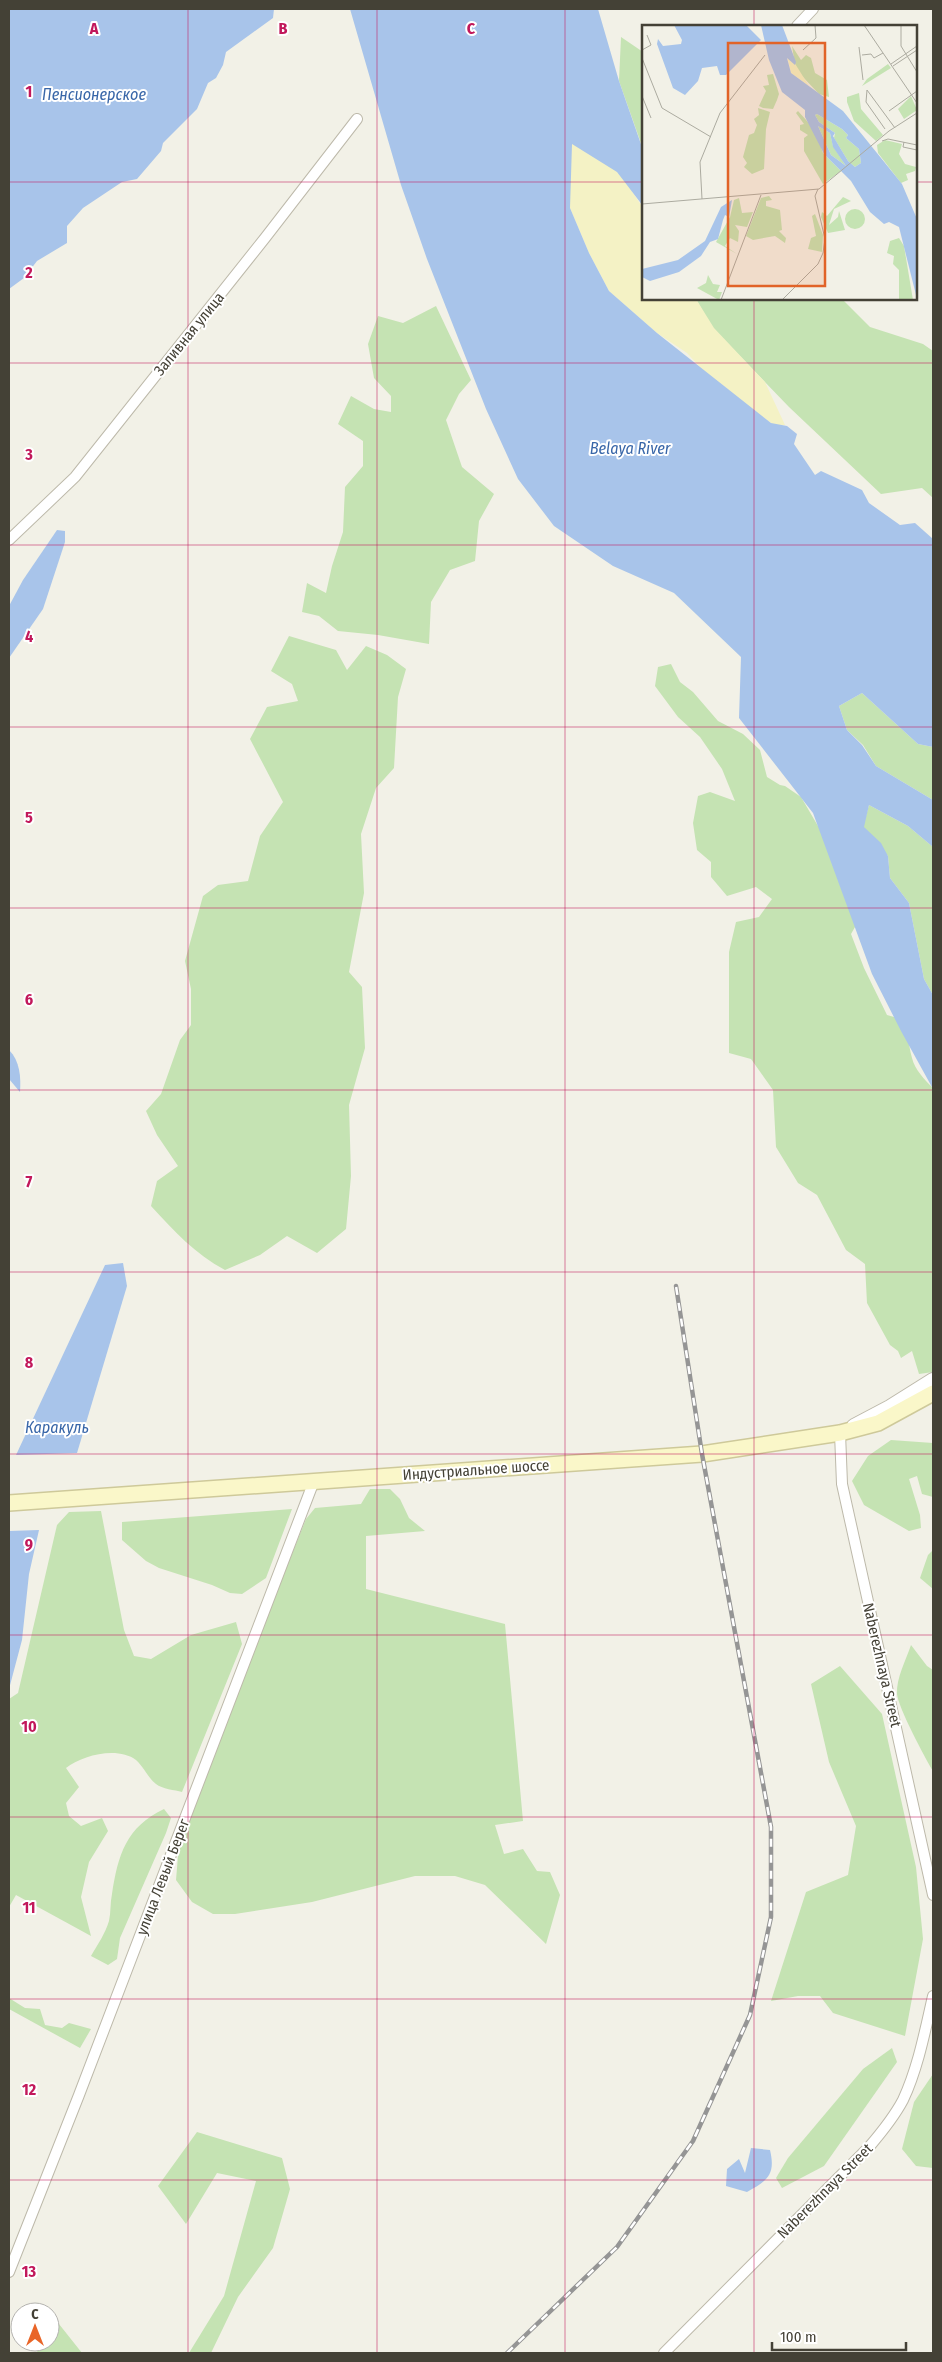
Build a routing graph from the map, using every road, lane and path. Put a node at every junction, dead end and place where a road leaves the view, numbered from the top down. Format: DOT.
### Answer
graph roads {
  1 [pos="813,9"];
  2 [pos="799,25"];
  3 [pos="357,118"];
  4 [pos="9,540"];
  5 [pos="933,1380"];
  6 [pos="933,1393"];
  7 [pos="840,1433"];
  8 [pos="314,1481"];
  9 [pos="9,1502"];
  10 [pos="933,1894"];
  11 [pos="933,1996"];
  12 [pos="9,2272"];
  13 [pos="664,2353"];
  1 -- 2 [label="street"];
  3 -- 4 [label="street, Заливная улица"];
  5 -- 7 [label="street"];
  6 -- 7 [label="main road, Индустриальное шоссе"];
  7 -- 8 [label="main road, Индустриальное шоссе"];
  7 -- 10 [label="street, Naberezhnaya Street"];
  8 -- 9 [label="main road, Индустриальное шоссе"];
  8 -- 12 [label="street, улица Левый Берег"];
  11 -- 13 [label="street, Naberezhnaya Street"];
}
